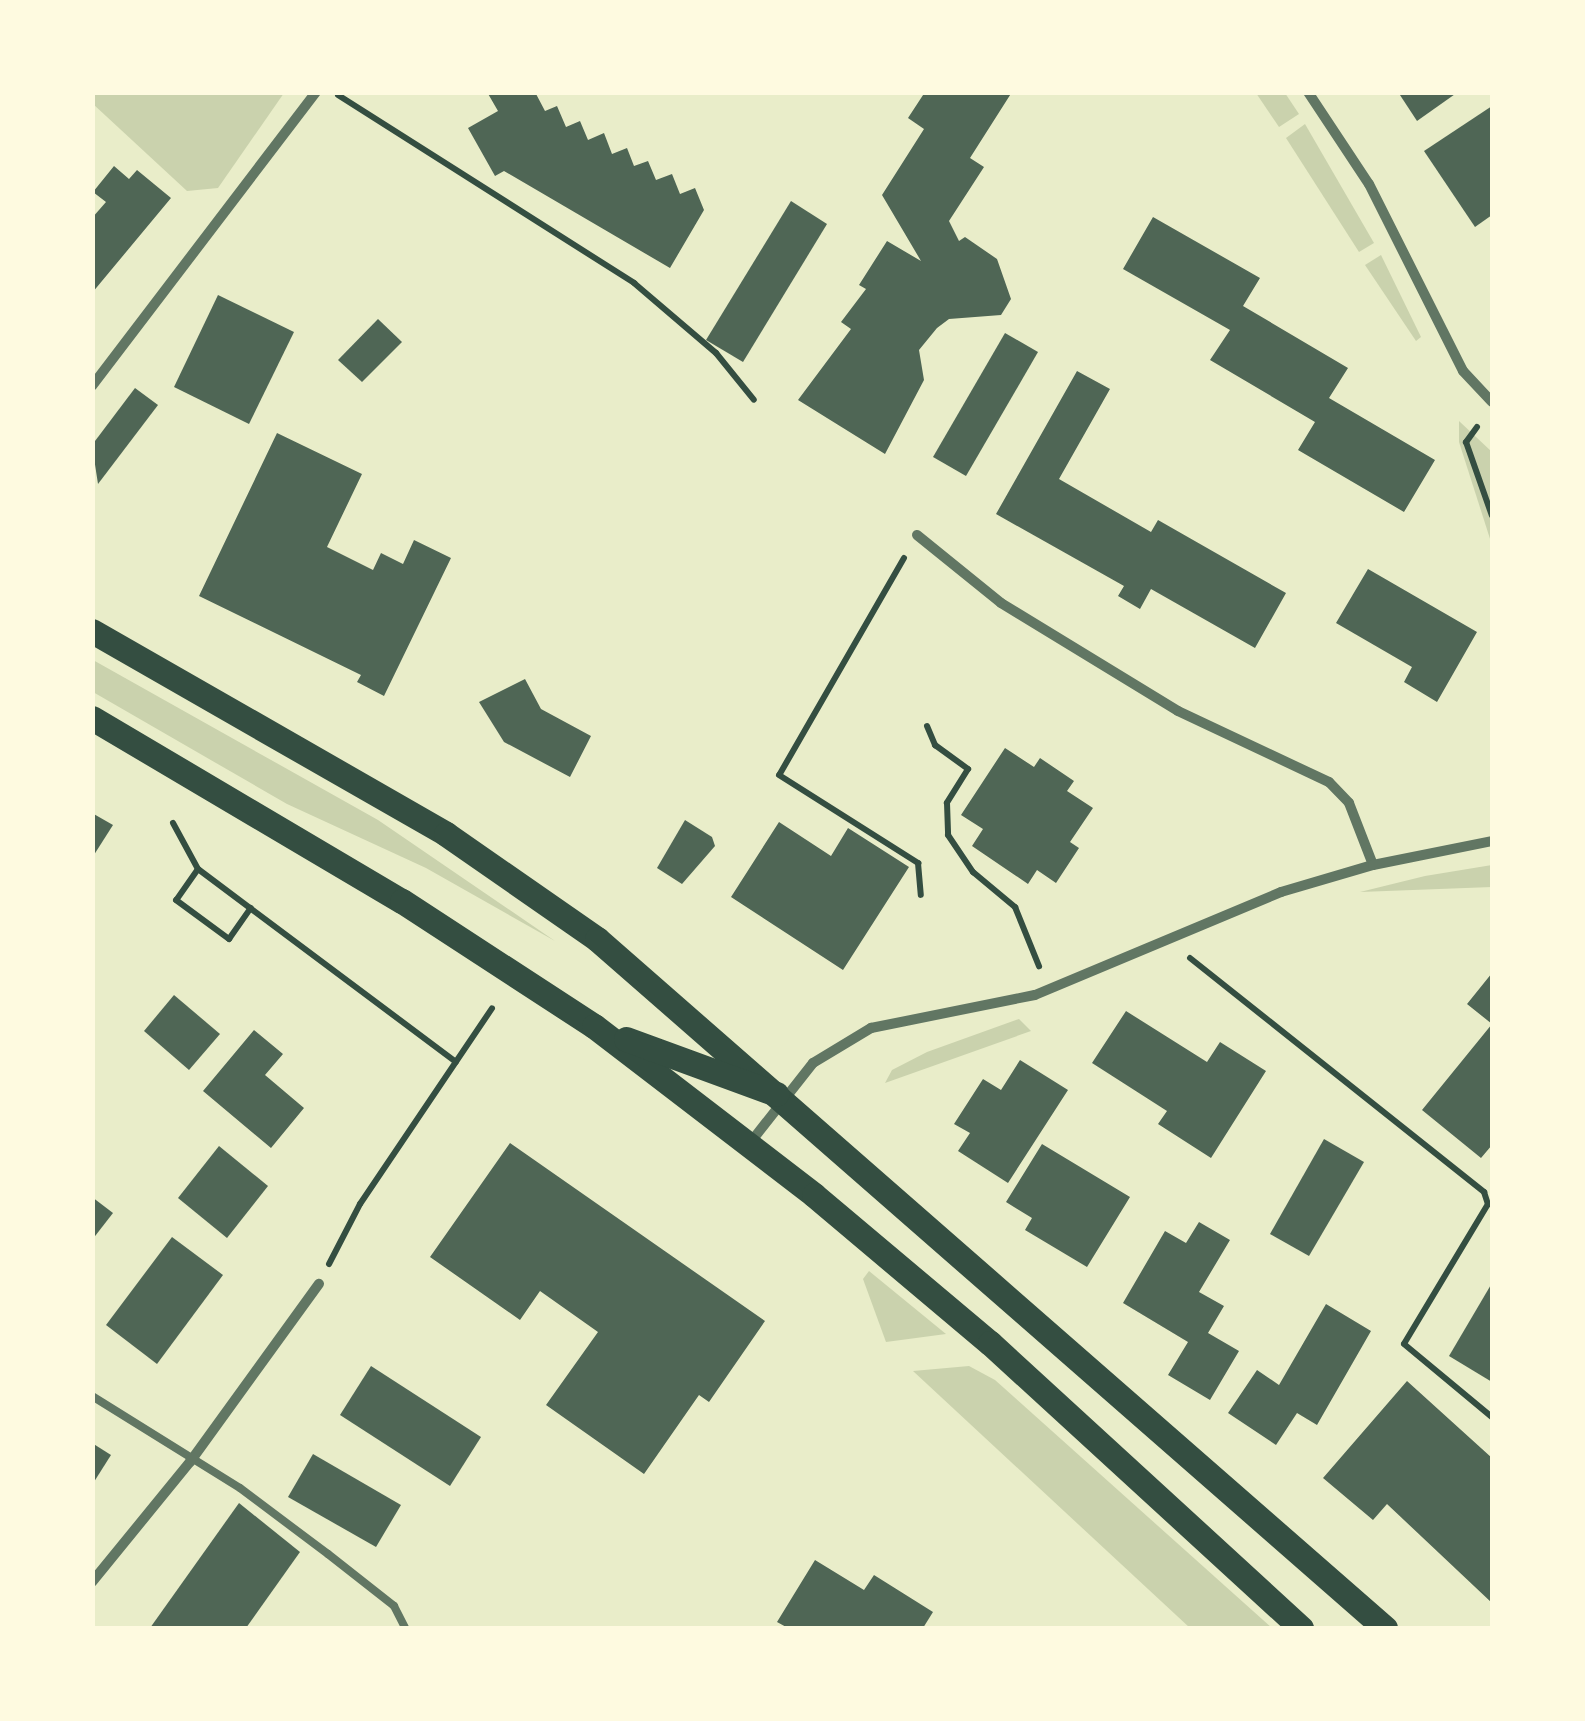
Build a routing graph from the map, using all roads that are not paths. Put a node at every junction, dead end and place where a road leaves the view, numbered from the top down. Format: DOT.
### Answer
graph roads {
  1 [pos="316,92"];
  2 [pos="1308,92"];
  3 [pos="92,386"];
  4 [pos="1492,402"];
  5 [pos="917,535"];
  6 [pos="92,631"];
  7 [pos="92,718"];
  8 [pos="1492,841"];
  9 [pos="1373,865"];
  10 [pos="594,1026"];
  11 [pos="784,1096"];
  12 [pos="749,1144"];
  13 [pos="319,1284"];
  14 [pos="92,1396"];
  15 [pos="190,1462"];
  16 [pos="92,1582"];
  17 [pos="405,1628"];
  18 [pos="1301,1628"];
  19 [pos="1386,1628"];
  1 -- 3 [label="street"];
  2 -- 4 [label="street"];
  5 -- 9 [label="street"];
  6 -- 11 [label="main road"];
  7 -- 10 [label="main road"];
  8 -- 9 [label="street"];
  9 -- 11 [label="street"];
  10 -- 11 [label="main road"];
  10 -- 12 [label="main road"];
  11 -- 12 [label="street"];
  11 -- 19 [label="main road"];
  12 -- 18 [label="main road"];
  13 -- 15 [label="street"];
  14 -- 15 [label="lane"];
  15 -- 16 [label="street"];
  15 -- 17 [label="lane"];
}
